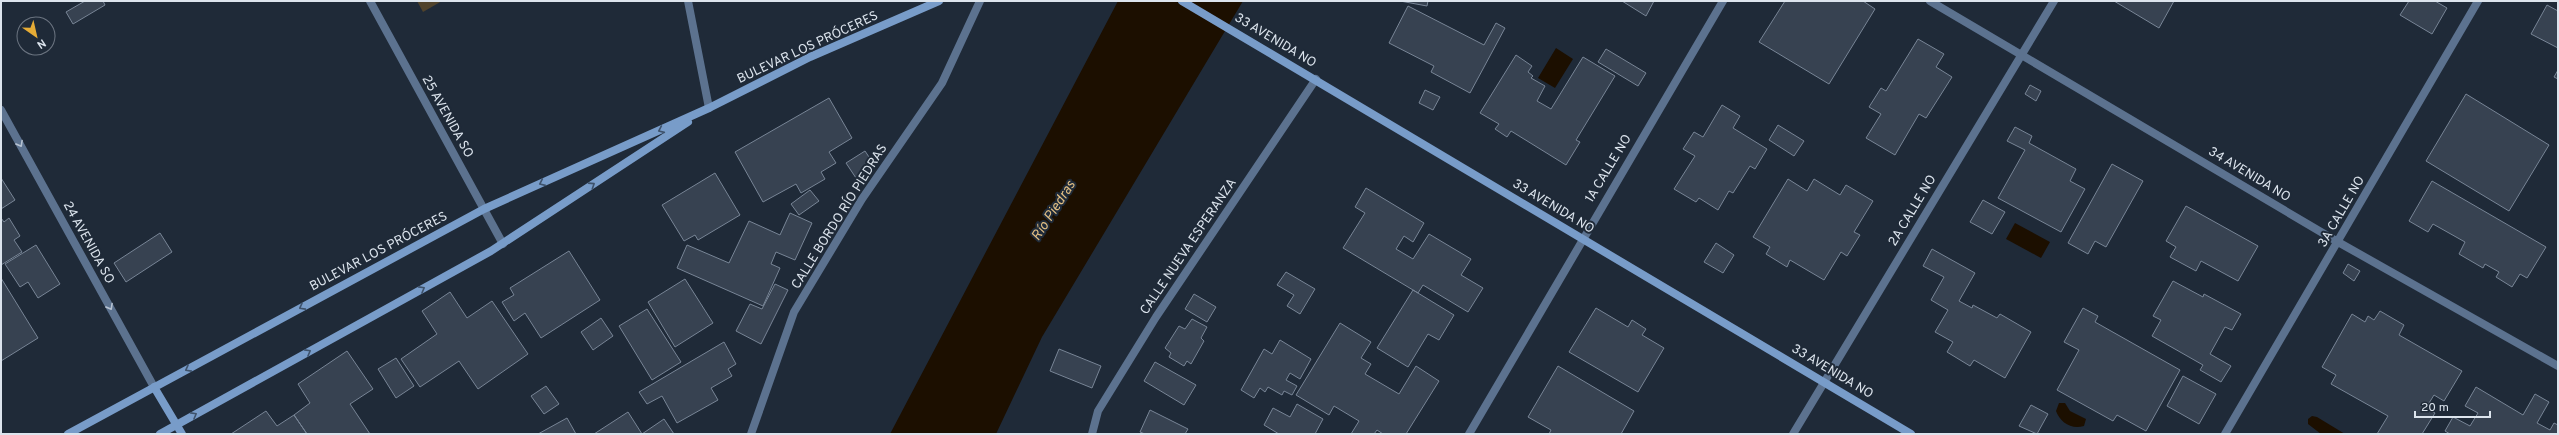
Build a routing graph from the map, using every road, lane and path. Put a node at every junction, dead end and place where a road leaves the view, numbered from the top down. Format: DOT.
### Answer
graph roads {
  1 [pos="370,1"];
  2 [pos="688,1"];
  3 [pos="939,1"];
  4 [pos="980,1"];
  5 [pos="1182,1"];
  6 [pos="1723,1"];
  7 [pos="1930,1"];
  8 [pos="2054,1"];
  9 [pos="2478,1"];
  10 [pos="2022,55"];
  11 [pos="1316,79"];
  12 [pos="709,108"];
  13 [pos="1,110"];
  14 [pos="484,210"];
  15 [pos="1582,238"];
  16 [pos="2338,242"];
  17 [pos="503,244"];
  18 [pos="2558,366"];
  19 [pos="1824,382"];
  20 [pos="154,387"];
  21 [pos="177,425"];
  22 [pos="68,434"];
  23 [pos="160,434"];
  24 [pos="182,434"];
  25 [pos="751,434"];
  26 [pos="1092,434"];
  27 [pos="1469,434"];
  28 [pos="1793,434"];
  29 [pos="1912,434"];
  30 [pos="2225,434"];
  1 -- 14 [label="street, 25 AVENIDA SO"];
  2 -- 12 [label="street"];
  3 -- 12 [label="street, BULEVAR LOS PRÓCERES"];
  4 -- 25 [label="street, CALLE BORDO RÍO PIEDRAS"];
  5 -- 11 [label="street, 33 AVENIDA NO"];
  6 -- 15 [label="street, 1A CALLE NO"];
  7 -- 10 [label="street, 34 AVENIDA NO"];
  8 -- 10 [label="street, 2A CALLE NO"];
  9 -- 16 [label="street, 3A CALLE NO"];
  10 -- 16 [label="street, 34 AVENIDA NO"];
  10 -- 19 [label="street, 2A CALLE NO"];
  11 -- 15 [label="street, 33 AVENIDA NO"];
  11 -- 26 [label="street, CALLE NUEVA ESPERANZA"];
  12 -- 14 [label="street, BULEVAR LOS PRÓCERES, one-way"];
  17 -- 12 [label="street, BULEVAR LOS PRÓCERES, one-way"];
  13 -- 20 [label="street, 24 AVENIDA SO, one-way"];
  14 -- 17 [label="street, 25 AVENIDA SO"];
  14 -- 20 [label="street, BULEVAR LOS PRÓCERES, one-way"];
  15 -- 19 [label="street, 33 AVENIDA NO"];
  15 -- 27 [label="street, 1A CALLE NO"];
  16 -- 18 [label="street, 34 AVENIDA NO"];
  16 -- 30 [label="street, 3A CALLE NO"];
  21 -- 17 [label="street, BULEVAR LOS PRÓCERES, one-way"];
  19 -- 28 [label="street, 2A CALLE NO"];
  19 -- 29 [label="street, 33 AVENIDA NO"];
  20 -- 21 [label="street"];
  20 -- 22 [label="street, BULEVAR LOS PRÓCERES"];
  21 -- 23 [label="street, BULEVAR LOS PRÓCERES"];
  21 -- 24 [label="street"];
}
